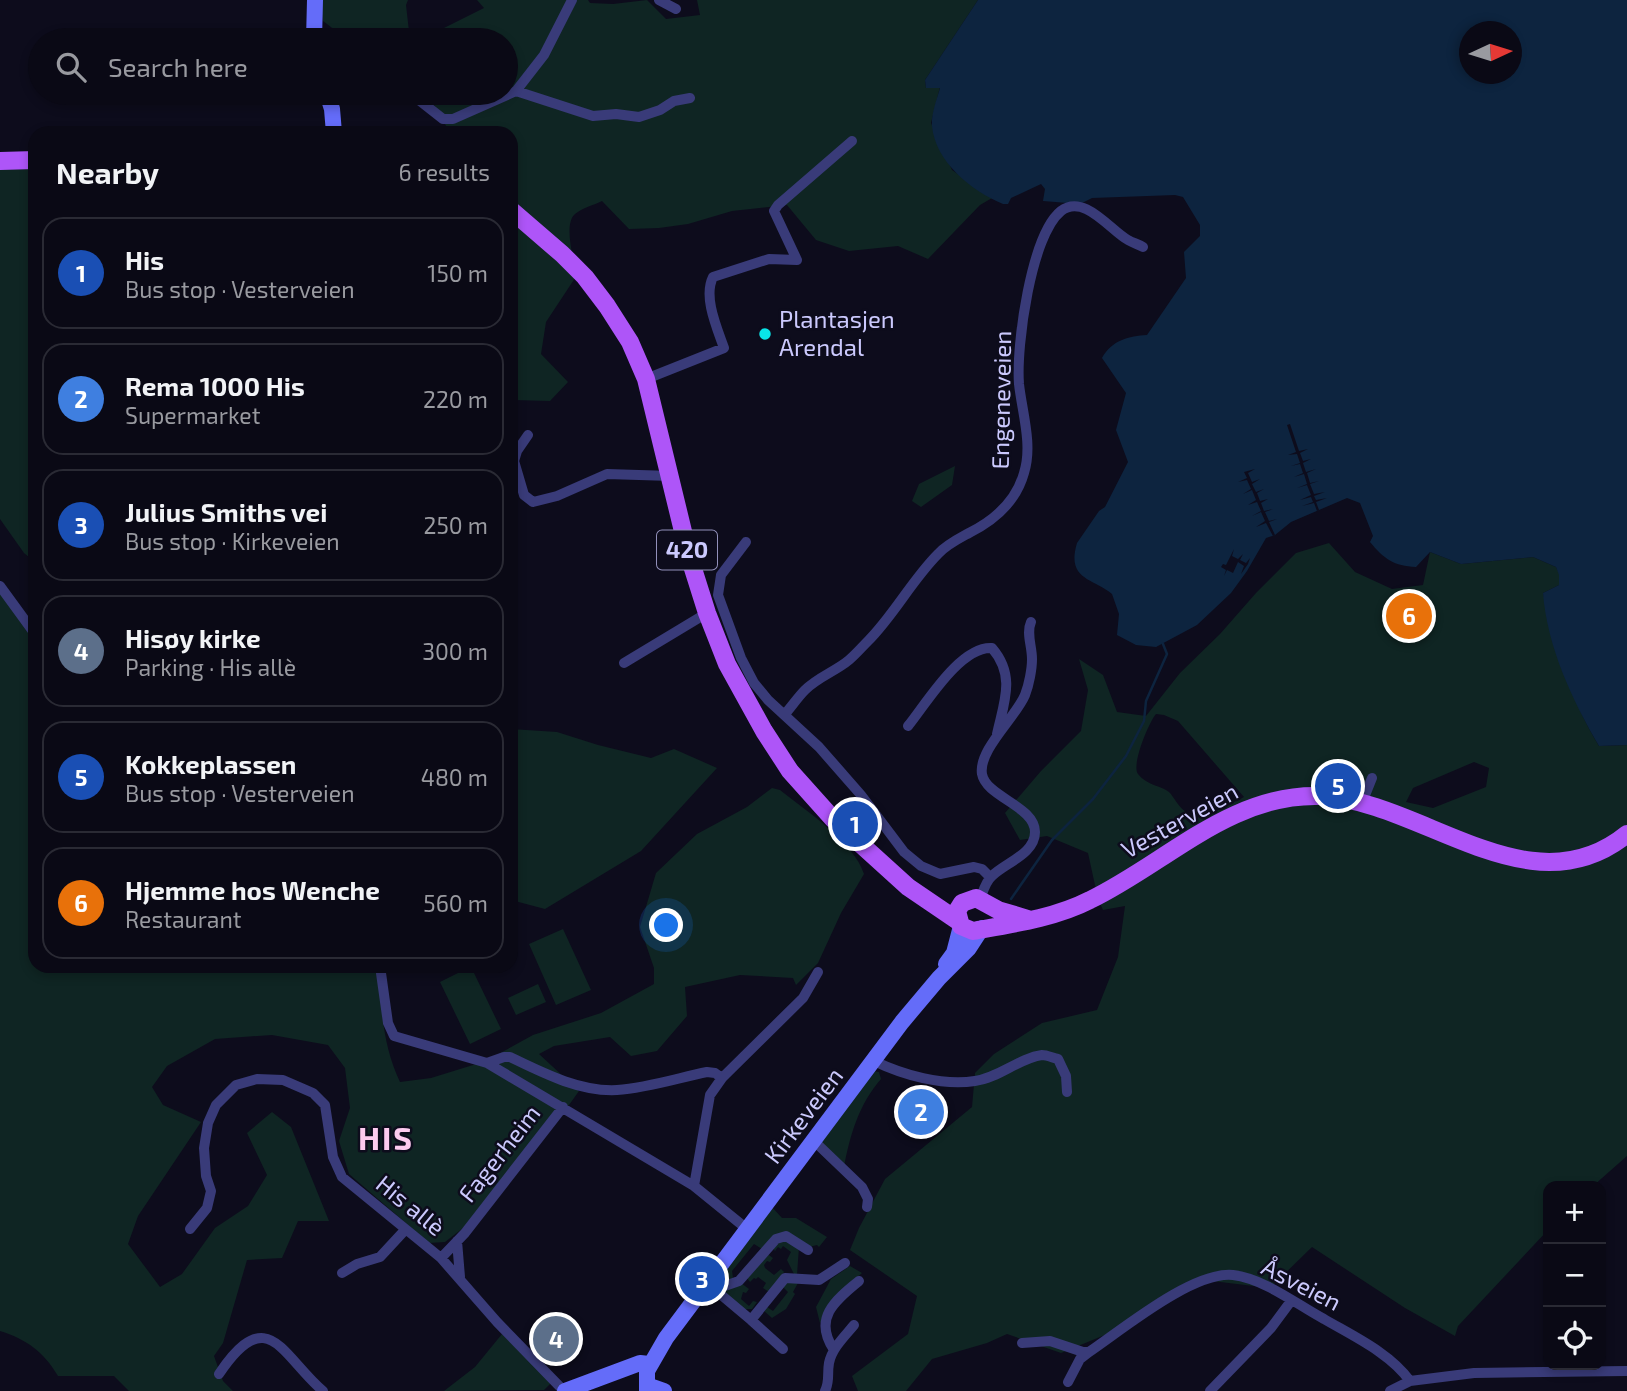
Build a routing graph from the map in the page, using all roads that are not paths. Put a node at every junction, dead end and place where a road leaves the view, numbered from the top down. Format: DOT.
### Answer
graph roads {
  1 [pos="315,0"];
  2 [pos="572,0"];
  3 [pos="659,0"];
  4 [pos="676,9"];
  5 [pos="314,28"];
  6 [pos="518,89"];
  7 [pos="518,93"];
  8 [pos="690,98"];
  9 [pos="331,105"];
  10 [pos="425,105"];
  11 [pos="486,105"];
  12 [pos="333,126"];
  13 [pos="852,141"];
  14 [pos="28,160"];
  15 [pos="0,161"];
  16 [pos="518,216"];
  17 [pos="1143,247"];
  18 [pos="646,379"];
  19 [pos="528,435"];
  20 [pos="518,450"];
  21 [pos="518,475"];
  22 [pos="671,476"];
  23 [pos="746,542"];
  24 [pos="0,586"];
  25 [pos="707,613"];
  26 [pos="1031,622"];
  27 [pos="28,624"];
  28 [pos="624,663"];
  29 [pos="785,714"];
  30 [pos="908,726"];
  31 [pos="996,741"];
  32 [pos="1372,778"];
  33 [pos="1362,803"];
  34 [pos="1627,834"];
  35 [pos="897,875"];
  36 [pos="990,877"];
  37 [pos="977,901"];
  38 [pos="1028,919"];
  39 [pos="959,923"];
  40 [pos="983,928"];
  41 [pos="818,972"];
  42 [pos="381,973"];
  43 [pos="939,978"];
  44 [pos="874,1061"];
  45 [pos="487,1063"];
  46 [pos="722,1078"];
  47 [pos="1067,1091"];
  48 [pos="563,1107"];
  49 [pos="814,1141"];
  50 [pos="694,1186"];
  51 [pos="867,1207"];
  52 [pos="190,1229"];
  53 [pos="747,1229"];
  54 [pos="405,1230"];
  55 [pos="457,1241"];
  56 [pos="808,1250"];
  57 [pos="441,1258"];
  58 [pos="845,1263"];
  59 [pos="342,1273"];
  60 [pos="460,1278"];
  61 [pos="859,1282"];
  62 [pos="712,1286"];
  63 [pos="1291,1301"];
  64 [pos="751,1320"];
  65 [pos="854,1325"];
  66 [pos="1022,1343"];
  67 [pos="783,1349"];
  68 [pos="834,1350"];
  69 [pos="1089,1352"];
  70 [pos="649,1364"];
  71 [pos="1627,1371"];
  72 [pos="219,1374"];
  73 [pos="1410,1381"];
  74 [pos="1068,1382"];
  75 [pos="647,1388"];
  76 [pos="323,1391"];
  77 [pos="564,1391"];
  78 [pos="664,1391"];
  79 [pos="825,1391"];
  80 [pos="1210,1391"];
  81 [pos="1390,1391"];
  1 -- 5 [label="main road"];
  2 -- 6 [label="street"];
  3 -- 4 [label="street"];
  7 -- 8 [label="street"];
  9 -- 12 [label="main road"];
  10 -- 11 [label="street"];
  13 -- 18 [label="street"];
  14 -- 15 [label="main road"];
  16 -- 18 [label="main road, Vesterveien / 420"];
  17 -- 29 [label="street, Engeneveien"];
  18 -- 22 [label="main road, Vesterveien / 420"];
  19 -- 20 [label="street"];
  21 -- 22 [label="street"];
  22 -- 25 [label="main road, Vesterveien / 420"];
  23 -- 29 [label="street"];
  24 -- 27 [label="street"];
  25 -- 28 [label="street"];
  25 -- 35 [label="main road, Vesterveien / 420"];
  26 -- 31 [label="street"];
  29 -- 36 [label="street"];
  30 -- 31 [label="street"];
  31 -- 36 [label="street"];
  32 -- 33 [label="street"];
  33 -- 34 [label="main road, Vesterveien / 420"];
  33 -- 38 [label="main road, Vesterveien / 420"];
  35 -- 37 [label="main road, Vesterveien / 420"];
  35 -- 39 [label="main road, Vesterveien / 420"];
  36 -- 37 [label="street"];
  37 -- 38 [label="main road, Vesterveien / 420"];
  37 -- 39 [label="main road"];
  37 -- 40 [label="main road"];
  38 -- 40 [label="main road, Vesterveien / 420"];
  39 -- 40 [label="main road, 420"];
  39 -- 43 [label="main road, Kirkeveien"];
  40 -- 43 [label="main road, Kirkeveien"];
  41 -- 46 [label="street"];
  42 -- 45 [label="street"];
  43 -- 44 [label="main road, Kirkeveien"];
  44 -- 47 [label="street"];
  44 -- 49 [label="main road, Kirkeveien"];
  45 -- 46 [label="street"];
  45 -- 48 [label="street"];
  46 -- 50 [label="street"];
  48 -- 50 [label="street"];
  48 -- 55 [label="street, Fagerheim"];
  49 -- 51 [label="street"];
  49 -- 53 [label="main road, Kirkeveien"];
  50 -- 53 [label="street"];
  52 -- 54 [label="street, His allè"];
  53 -- 62 [label="main road, Kirkeveien"];
  54 -- 57 [label="street, His allè"];
  54 -- 59 [label="street"];
  55 -- 57 [label="street, Fagerheim"];
  55 -- 60 [label="street"];
  56 -- 62 [label="street, Kirkeveien"];
  57 -- 60 [label="street, His allè"];
  58 -- 64 [label="street"];
  60 -- 77 [label="street, His allè"];
  61 -- 68 [label="street"];
  62 -- 64 [label="street"];
  62 -- 70 [label="main road, Kirkeveien"];
  63 -- 69 [label="street, Åsveien"];
  63 -- 73 [label="street, Åsveien"];
  63 -- 80 [label="street"];
  64 -- 67 [label="street"];
  65 -- 68 [label="street"];
  66 -- 69 [label="street"];
  68 -- 79 [label="street"];
  69 -- 74 [label="street, Åsveien"];
  70 -- 75 [label="main road, Kirkeveien"];
  70 -- 77 [label="main road"];
  71 -- 73 [label="street"];
  72 -- 76 [label="street"];
  73 -- 81 [label="street"];
  75 -- 78 [label="main road, Kirkeveien"];
}
